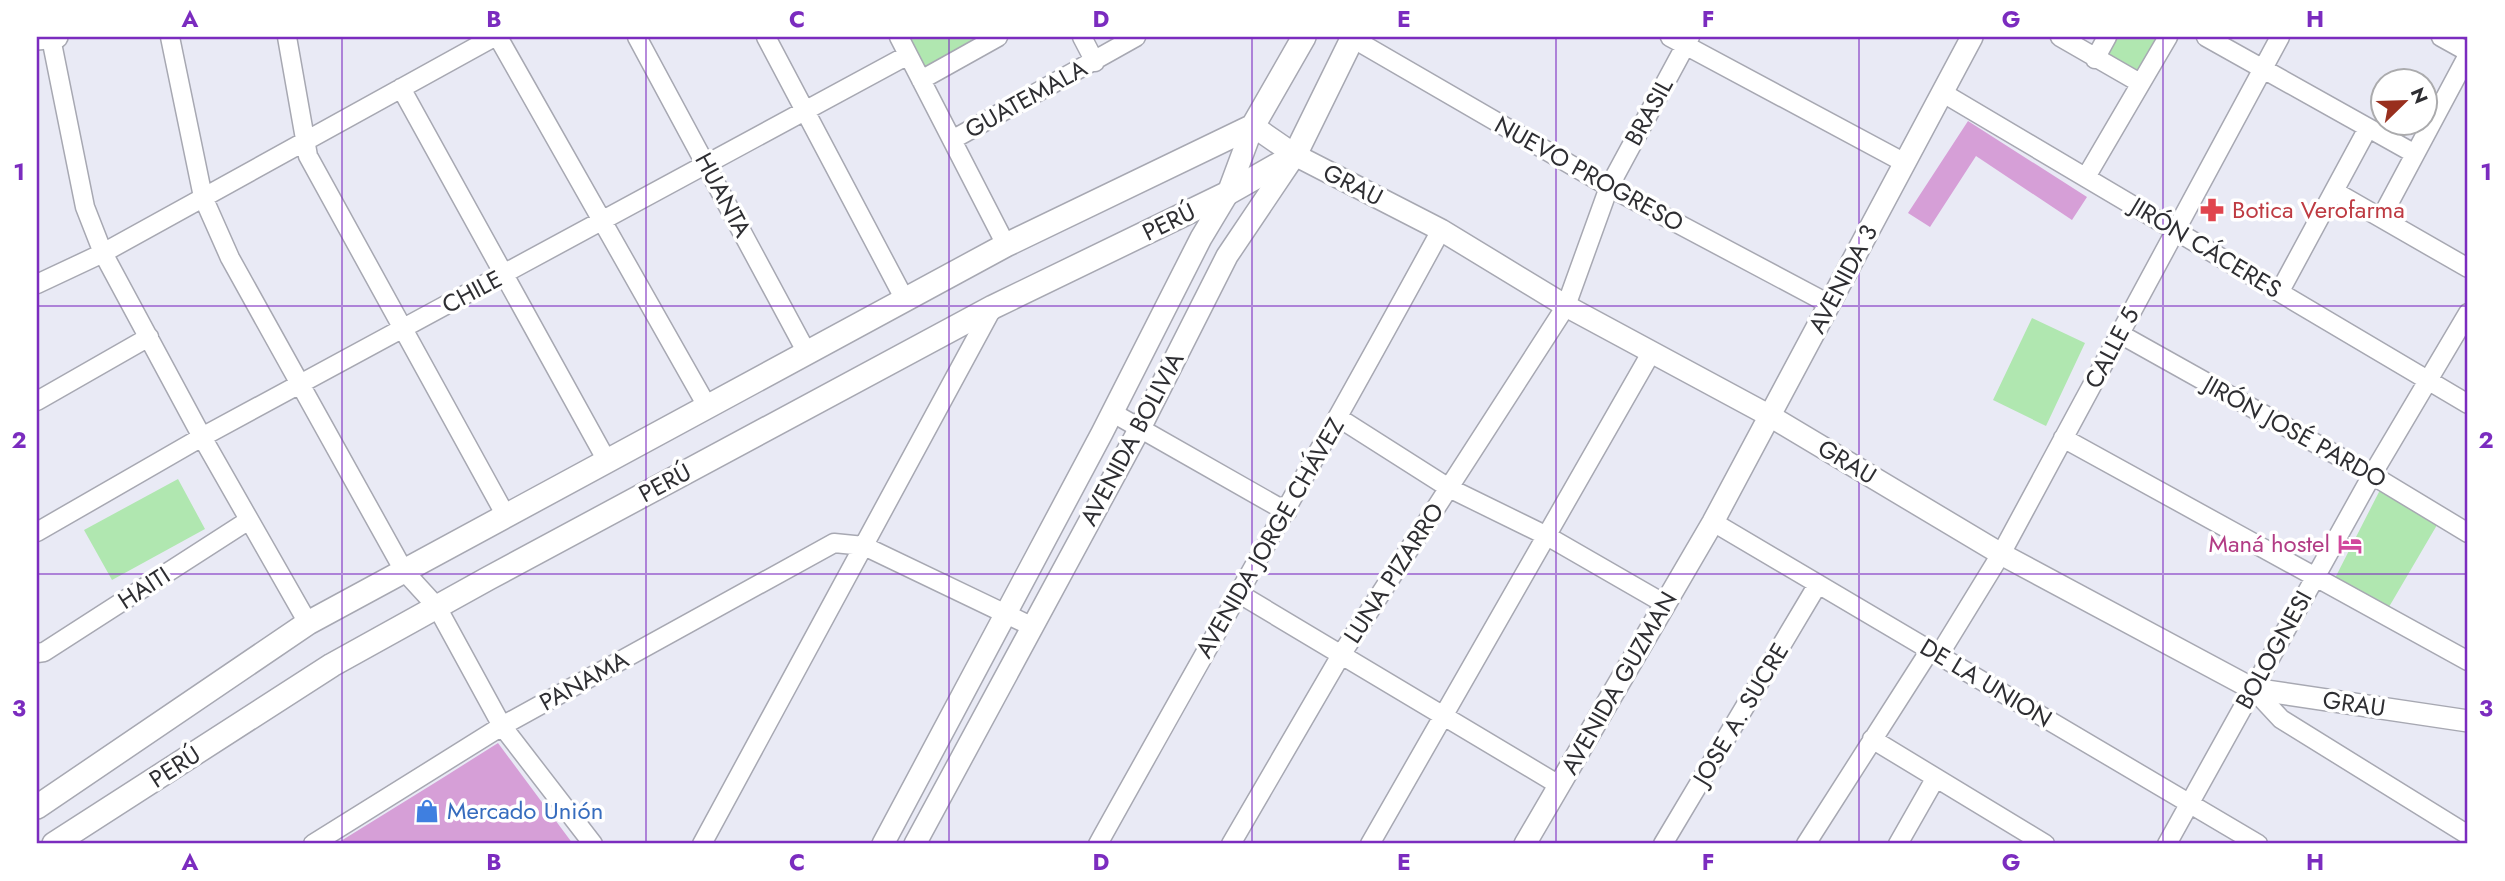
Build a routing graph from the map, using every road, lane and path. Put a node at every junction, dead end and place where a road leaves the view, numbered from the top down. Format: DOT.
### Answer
graph roads {
  1 [pos="170,37"];
  2 [pos="287,37"];
  3 [pos="496,37"];
  4 [pos="637,37"];
  5 [pos="766,37"];
  6 [pos="899,37"];
  7 [pos="998,37"];
  8 [pos="1082,37"];
  9 [pos="1136,37"];
  10 [pos="1304,37"];
  11 [pos="1352,37"];
  12 [pos="1972,37"];
  13 [pos="2060,37"];
  14 [pos="2107,37"];
  15 [pos="2168,37"];
  16 [pos="2206,37"];
  17 [pos="2280,37"];
  18 [pos="2441,37"];
  19 [pos="48,38"];
  20 [pos="1682,40"];
  21 [pos="2468,54"];
  22 [pos="908,55"];
  23 [pos="2095,59"];
  24 [pos="1095,62"];
  25 [pos="2262,70"];
  26 [pos="921,80"];
  27 [pos="2140,83"];
  28 [pos="401,88"];
  29 [pos="1942,93"];
  30 [pos="805,112"];
  31 [pos="1253,126"];
  32 [pos="2368,128"];
  33 [pos="2382,136"];
  34 [pos="952,140"];
  35 [pos="304,142"];
  36 [pos="2415,154"];
  37 [pos="1295,155"];
  38 [pos="1905,163"];
  39 [pos="707,165"];
  40 [pos="2086,177"];
  41 [pos="1609,187"];
  42 [pos="2334,191"];
  43 [pos="1228,193"];
  44 [pos="203,197"];
  45 [pos="2381,219"];
  46 [pos="605,220"];
  47 [pos="1441,230"];
  48 [pos="2176,230"];
  49 [pos="1006,245"];
  50 [pos="103,253"];
  51 [pos="2468,268"];
  52 [pos="504,274"];
  53 [pos="37,284"];
  54 [pos="2280,291"];
  55 [pos="905,300"];
  56 [pos="1829,304"];
  57 [pos="1566,306"];
  58 [pos="993,307"];
  59 [pos="2468,313"];
  60 [pos="402,330"];
  61 [pos="2120,334"];
  62 [pos="149,337"];
  63 [pos="1651,353"];
  64 [pos="807,354"];
  65 [pos="2430,380"];
  66 [pos="299,384"];
  67 [pos="37,401"];
  68 [pos="2468,404"];
  69 [pos="707,406"];
  70 [pos="1113,413"];
  71 [pos="1770,416"];
  72 [pos="1339,418"];
  73 [pos="1140,428"];
  74 [pos="202,437"];
  75 [pos="2063,438"];
  76 [pos="607,461"];
  77 [pos="2372,475"];
  78 [pos="1449,488"];
  79 [pos="1287,512"];
  80 [pos="506,516"];
  81 [pos="249,520"];
  82 [pos="1713,522"];
  83 [pos="37,532"];
  84 [pos="2468,533"];
  85 [pos="1547,536"];
  86 [pos="864,546"];
  87 [pos="2001,554"];
  88 [pos="404,571"];
  89 [pos="2313,578"];
  90 [pos="1818,584"];
  91 [pos="1238,593"];
  92 [pos="1665,604"];
  93 [pos="437,607"];
  94 [pos="1004,613"];
  95 [pos="308,623"];
  96 [pos="1031,626"];
  97 [pos="37,653"];
  98 [pos="1934,653"];
  99 [pos="1341,655"];
  100 [pos="2468,661"];
  101 [pos="2253,689"];
  102 [pos="1444,716"];
  103 [pos="2468,721"];
  104 [pos="502,726"];
  105 [pos="1872,739"];
  106 [pos="1935,779"];
  107 [pos="1559,785"];
  108 [pos="2190,804"];
  109 [pos="37,807"];
  110 [pos="2468,835"];
  111 [pos="54,844"];
  112 [pos="313,844"];
  113 [pos="593,844"];
  114 [pos="702,844"];
  115 [pos="883,844"];
  116 [pos="915,844"];
  117 [pos="1098,844"];
  118 [pos="1231,844"];
  119 [pos="1370,844"];
  120 [pos="1525,844"];
  121 [pos="1663,844"];
  122 [pos="1806,844"];
  123 [pos="1898,844"];
  124 [pos="2045,844"];
  125 [pos="2166,844"];
  126 [pos="2258,844"];
  1 -- 44 [label="street"];
  2 -- 35 [label="street"];
  3 -- 28 [label="street"];
  3 -- 46 [label="street"];
  4 -- 39 [label="street, HUANTA"];
  5 -- 30 [label="street"];
  6 -- 22 [label="street"];
  7 -- 26 [label="street"];
  8 -- 24 [label="street"];
  9 -- 24 [label="street, GUATEMALA"];
  10 -- 31 [label="main road, AVENIDA BOLIVIA"];
  11 -- 37 [label="main road, AVENIDA BOLIVIA"];
  11 -- 41 [label="street, NUEVO PROGRESO"];
  12 -- 29 [label="street, AVENIDA 3"];
  13 -- 23 [label="street"];
  14 -- 23 [label="street"];
  15 -- 27 [label="street"];
  16 -- 25 [label="street"];
  17 -- 25 [label="street, CALLE 5"];
  18 -- 21 [label="street"];
  19 -- 50 [label="street"];
  20 -- 38 [label="street"];
  20 -- 41 [label="street, BRASIL"];
  21 -- 36 [label="street"];
  22 -- 26 [label="street"];
  22 -- 30 [label="street, CHILE"];
  23 -- 27 [label="street"];
  24 -- 34 [label="street, GUATEMALA"];
  25 -- 32 [label="street"];
  25 -- 48 [label="street, CALLE 5"];
  26 -- 34 [label="street"];
  27 -- 40 [label="street"];
  28 -- 35 [label="street"];
  28 -- 52 [label="street"];
  29 -- 38 [label="street, AVENIDA 3"];
  29 -- 40 [label="street, JIRÓN CÁCERES"];
  30 -- 39 [label="street, CHILE"];
  30 -- 55 [label="street"];
  31 -- 37 [label="street, GRAU"];
  31 -- 43 [label="street, AVENIDA BOLIVIA"];
  31 -- 49 [label="main road, PERÚ"];
  32 -- 42 [label="street"];
  33 -- 36 [label="street"];
  34 -- 49 [label="street"];
  35 -- 44 [label="street"];
  35 -- 60 [label="street"];
  36 -- 45 [label="street"];
  37 -- 43 [label="main road, PERÚ"];
  37 -- 47 [label="street, GRAU"];
  37 -- 73 [label="street, AVENIDA BOLIVIA"];
  38 -- 56 [label="street, AVENIDA 3"];
  39 -- 46 [label="street, CHILE"];
  39 -- 64 [label="street, HUANTA"];
  40 -- 48 [label="street, JIRÓN CÁCERES"];
  41 -- 56 [label="street, NUEVO PROGRESO"];
  41 -- 57 [label="street, BRASIL"];
  42 -- 45 [label="street"];
  42 -- 54 [label="street"];
  43 -- 58 [label="main road, PERÚ"];
  43 -- 70 [label="street, AVENIDA BOLIVIA"];
  44 -- 50 [label="street"];
  44 -- 66 [label="street"];
  45 -- 51 [label="street"];
  46 -- 52 [label="street, CHILE"];
  46 -- 69 [label="street"];
  47 -- 57 [label="street, GRAU"];
  47 -- 72 [label="street, AVENIDA JORGE CHÁVEZ"];
  48 -- 54 [label="street, JIRÓN CÁCERES"];
  48 -- 61 [label="street, CALLE 5"];
  49 -- 55 [label="main road, PERÚ"];
  50 -- 53 [label="street"];
  50 -- 62 [label="street"];
  52 -- 60 [label="street, CHILE"];
  52 -- 76 [label="street"];
  54 -- 65 [label="street, JIRÓN CÁCERES"];
  55 -- 64 [label="main road, PERÚ"];
  56 -- 71 [label="street, AVENIDA 3"];
  57 -- 63 [label="street, GRAU"];
  57 -- 78 [label="street, LUNA PIZARRO"];
  58 -- 86 [label="street"];
  58 -- 93 [label="main road, PERÚ"];
  59 -- 65 [label="street, BOLOGNESI"];
  60 -- 66 [label="street, CHILE"];
  60 -- 80 [label="street"];
  61 -- 75 [label="street, CALLE 5"];
  61 -- 77 [label="street, JIRÓN JOSÉ PARDO"];
  62 -- 67 [label="street"];
  62 -- 74 [label="street"];
  63 -- 71 [label="street, GRAU"];
  63 -- 85 [label="street"];
  64 -- 69 [label="main road, PERÚ"];
  65 -- 68 [label="street, JIRÓN CÁCERES"];
  65 -- 77 [label="street, BOLOGNESI"];
  66 -- 74 [label="street, CHILE"];
  66 -- 88 [label="street"];
  69 -- 76 [label="main road, PERÚ"];
  70 -- 73 [label="street"];
  70 -- 94 [label="street, AVENIDA BOLIVIA"];
  71 -- 82 [label="street, AVENIDA 3"];
  71 -- 87 [label="street, GRAU"];
  72 -- 78 [label="street"];
  72 -- 79 [label="street, AVENIDA JORGE CHÁVEZ"];
  73 -- 79 [label="street"];
  73 -- 96 [label="street, AVENIDA BOLIVIA"];
  74 -- 81 [label="street"];
  74 -- 83 [label="street, CHILE"];
  75 -- 87 [label="street, CALLE 5"];
  75 -- 89 [label="street"];
  76 -- 80 [label="main road, PERÚ"];
  77 -- 84 [label="street, JIRÓN JOSÉ PARDO"];
  77 -- 89 [label="street, BOLOGNESI"];
  78 -- 85 [label="street"];
  78 -- 99 [label="street, LUNA PIZARRO"];
  79 -- 91 [label="street, AVENIDA JORGE CHÁVEZ"];
  80 -- 88 [label="main road, PERÚ"];
  81 -- 95 [label="street"];
  81 -- 97 [label="street, HAITI"];
  82 -- 90 [label="street, DE LA UNION"];
  82 -- 92 [label="street, AVENIDA GUZMAN"];
  85 -- 92 [label="street"];
  85 -- 102 [label="street"];
  86 -- 94 [label="street"];
  86 -- 104 [label="street, PANAMA"];
  86 -- 114 [label="street"];
  87 -- 98 [label="street, CALLE 5"];
  87 -- 101 [label="street, GRAU"];
  88 -- 93 [label="street"];
  88 -- 95 [label="main road, PERÚ"];
  89 -- 100 [label="street"];
  89 -- 101 [label="street, BOLOGNESI"];
  90 -- 98 [label="street, DE LA UNION"];
  90 -- 121 [label="street, JOSE A. SUCRE"];
  91 -- 99 [label="street"];
  91 -- 117 [label="street, AVENIDA JORGE CHÁVEZ"];
  92 -- 107 [label="street, AVENIDA GUZMAN"];
  93 -- 104 [label="street"];
  93 -- 111 [label="main road, PERÚ"];
  94 -- 96 [label="street"];
  94 -- 115 [label="street, AVENIDA BOLIVIA"];
  95 -- 109 [label="main road, PERÚ"];
  96 -- 116 [label="street, AVENIDA BOLIVIA"];
  98 -- 105 [label="street, CALLE 5"];
  98 -- 108 [label="street, DE LA UNION"];
  99 -- 102 [label="street"];
  99 -- 118 [label="street, LUNA PIZARRO"];
  101 -- 103 [label="street, GRAU"];
  101 -- 108 [label="street, BOLOGNESI"];
  101 -- 110 [label="street"];
  102 -- 107 [label="street"];
  102 -- 119 [label="street"];
  104 -- 112 [label="street, PANAMA"];
  104 -- 113 [label="street"];
  105 -- 106 [label="street"];
  105 -- 122 [label="street, CALLE 5"];
  106 -- 123 [label="street"];
  106 -- 124 [label="street"];
  107 -- 120 [label="street, AVENIDA GUZMAN"];
  108 -- 125 [label="street, BOLOGNESI"];
  108 -- 126 [label="street, DE LA UNION"];
}
